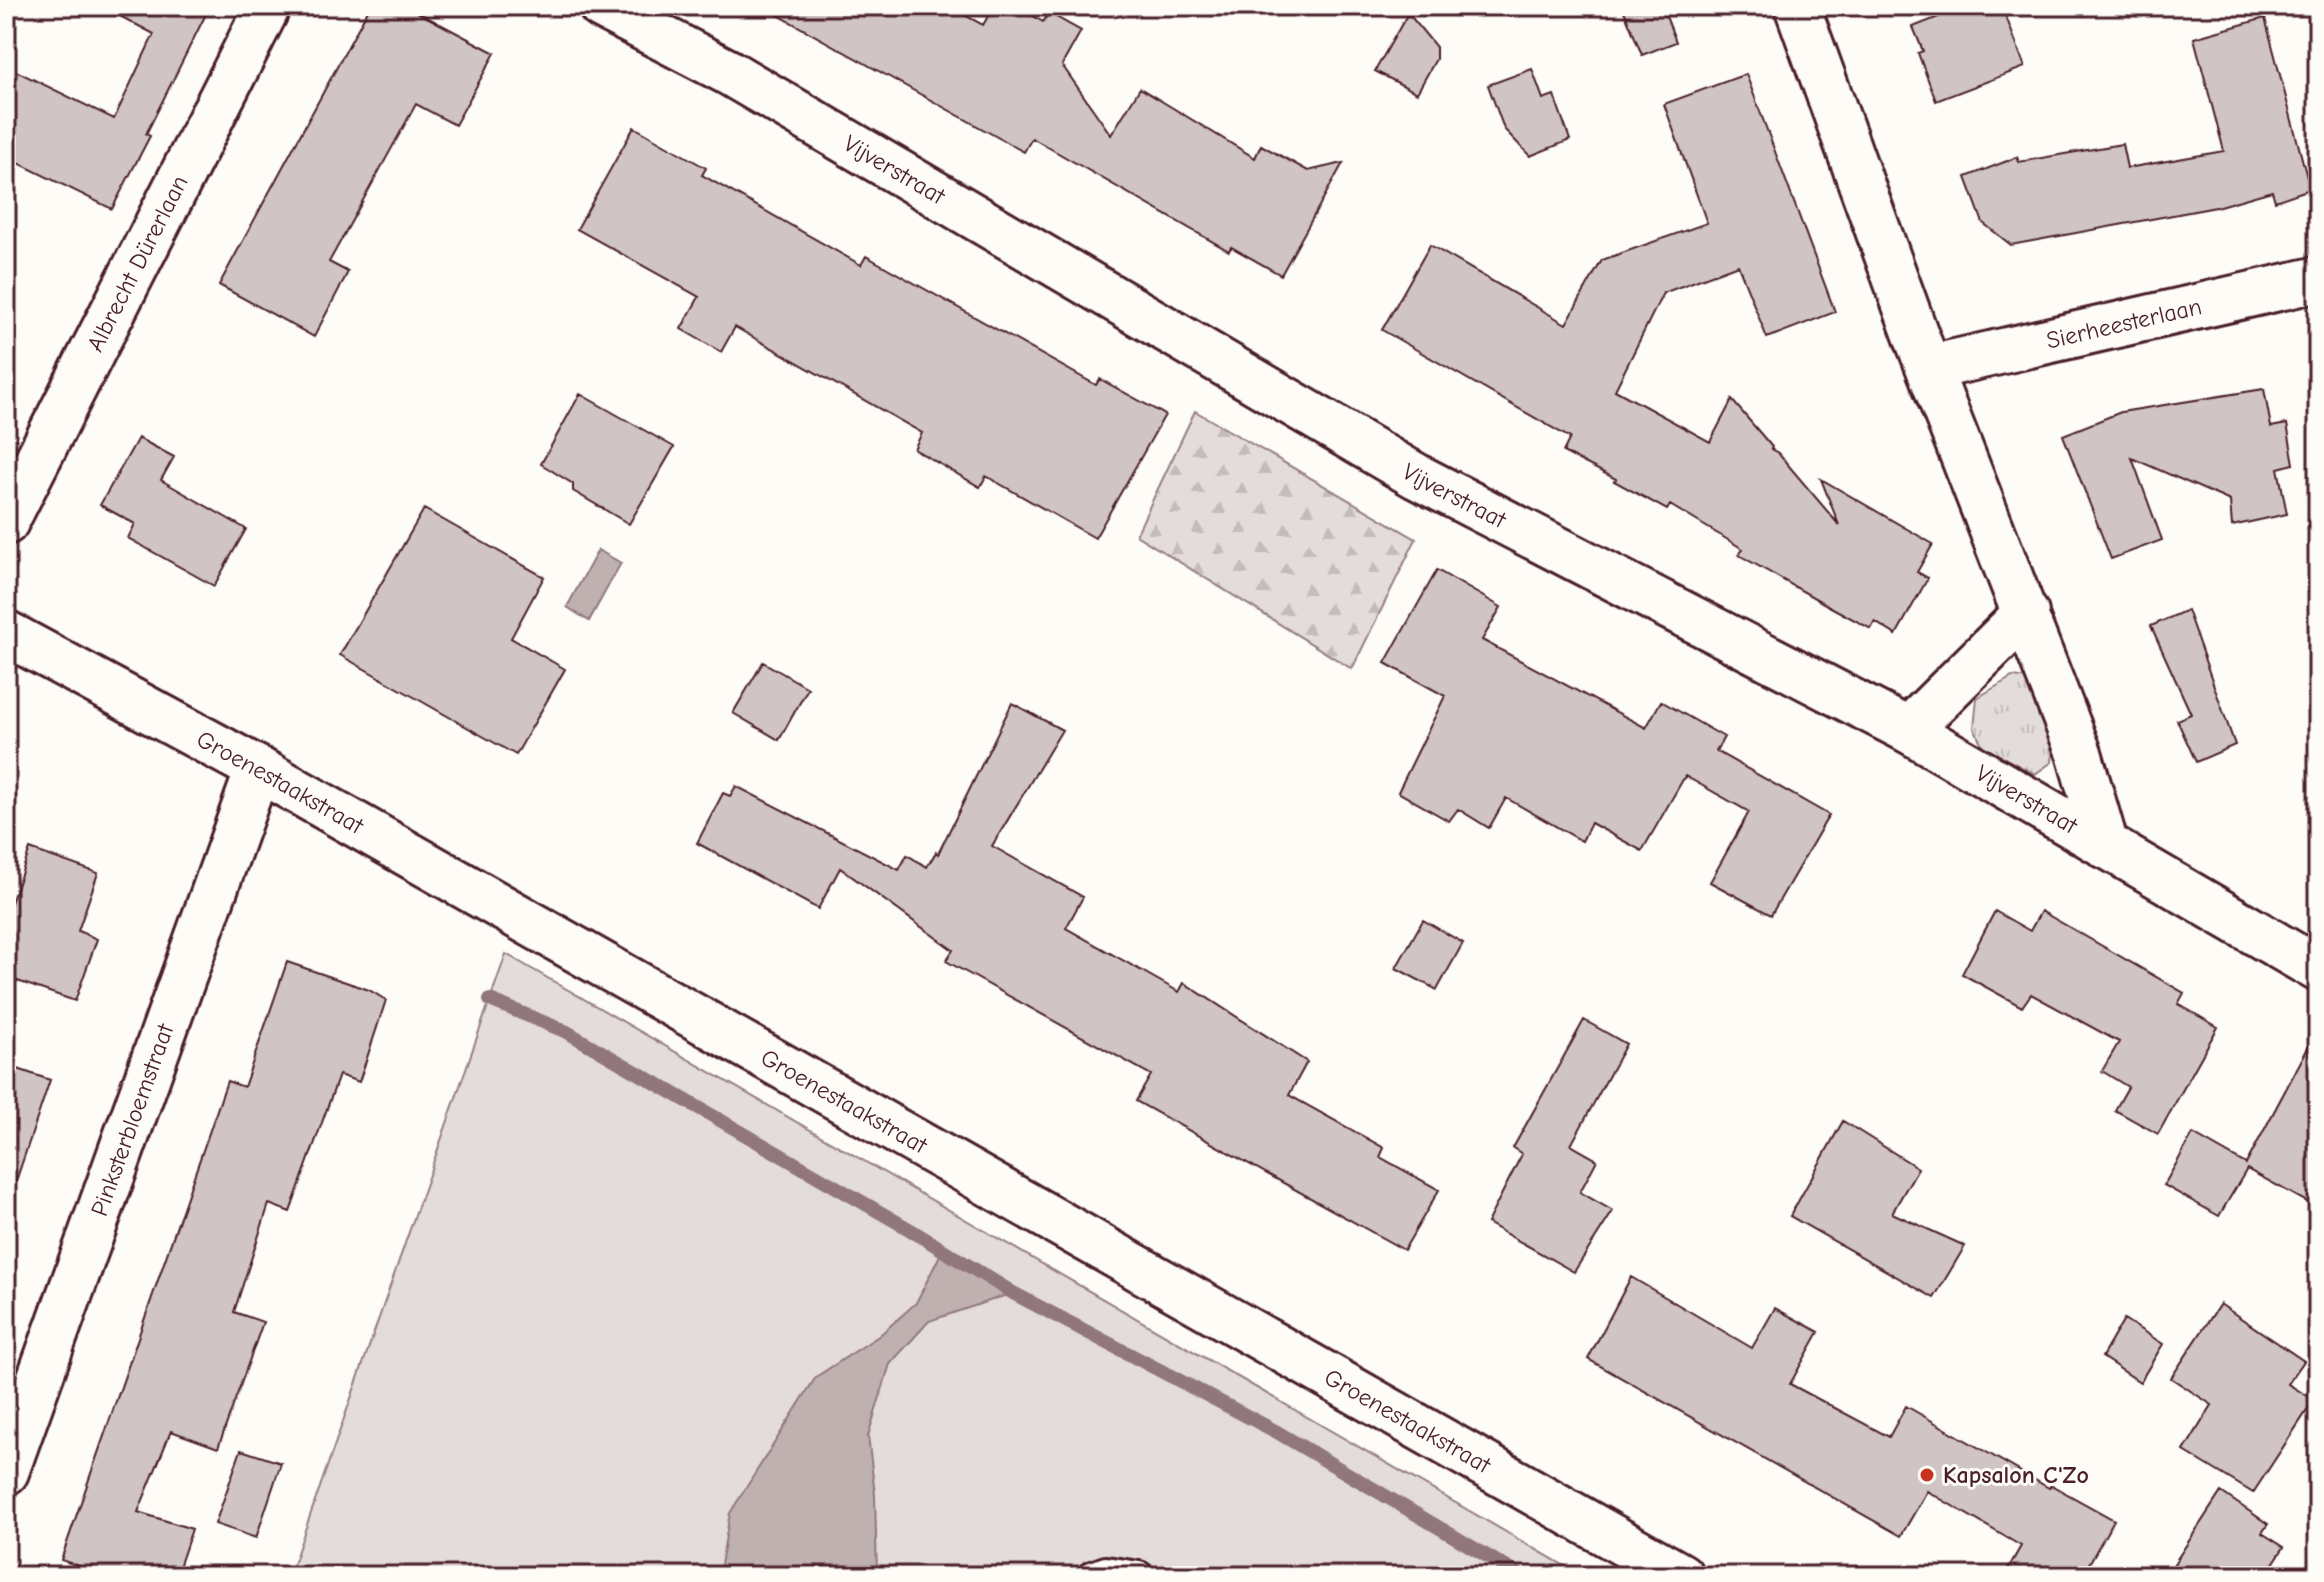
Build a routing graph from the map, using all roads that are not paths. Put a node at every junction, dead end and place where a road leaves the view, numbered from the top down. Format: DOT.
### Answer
graph roads {
  1 [pos="268,6"];
  2 [pos="601,6"];
  3 [pos="1797,6"];
  4 [pos="2318,279"];
  5 [pos="1929,368"];
  6 [pos="6,522"];
  7 [pos="2026,613"];
  8 [pos="6,633"];
  9 [pos="1908,730"];
  10 [pos="258,769"];
  11 [pos="2106,846"];
  12 [pos="2318,969"];
  13 [pos="6,1472"];
  14 [pos="1092,1576"];
  15 [pos="1139,1576"];
  16 [pos="1681,1576"];
  1 -- 6 [label="street, Albrecht Dürerlaan"];
  2 -- 9 [label="street, Vijverstraat"];
  3 -- 5 [label="street"];
  4 -- 5 [label="street, Sierheesterlaan"];
  5 -- 7 [label="street"];
  7 -- 9 [label="street"];
  7 -- 11 [label="street"];
  8 -- 10 [label="street, Groenestaakstraat"];
  9 -- 11 [label="street, Vijverstraat"];
  10 -- 13 [label="street, Pinksterbloemstraat"];
  10 -- 16 [label="street, Groenestaakstraat"];
  11 -- 12 [label="street, Vijverstraat"];
  14 -- 15 [label="lane"];
}
